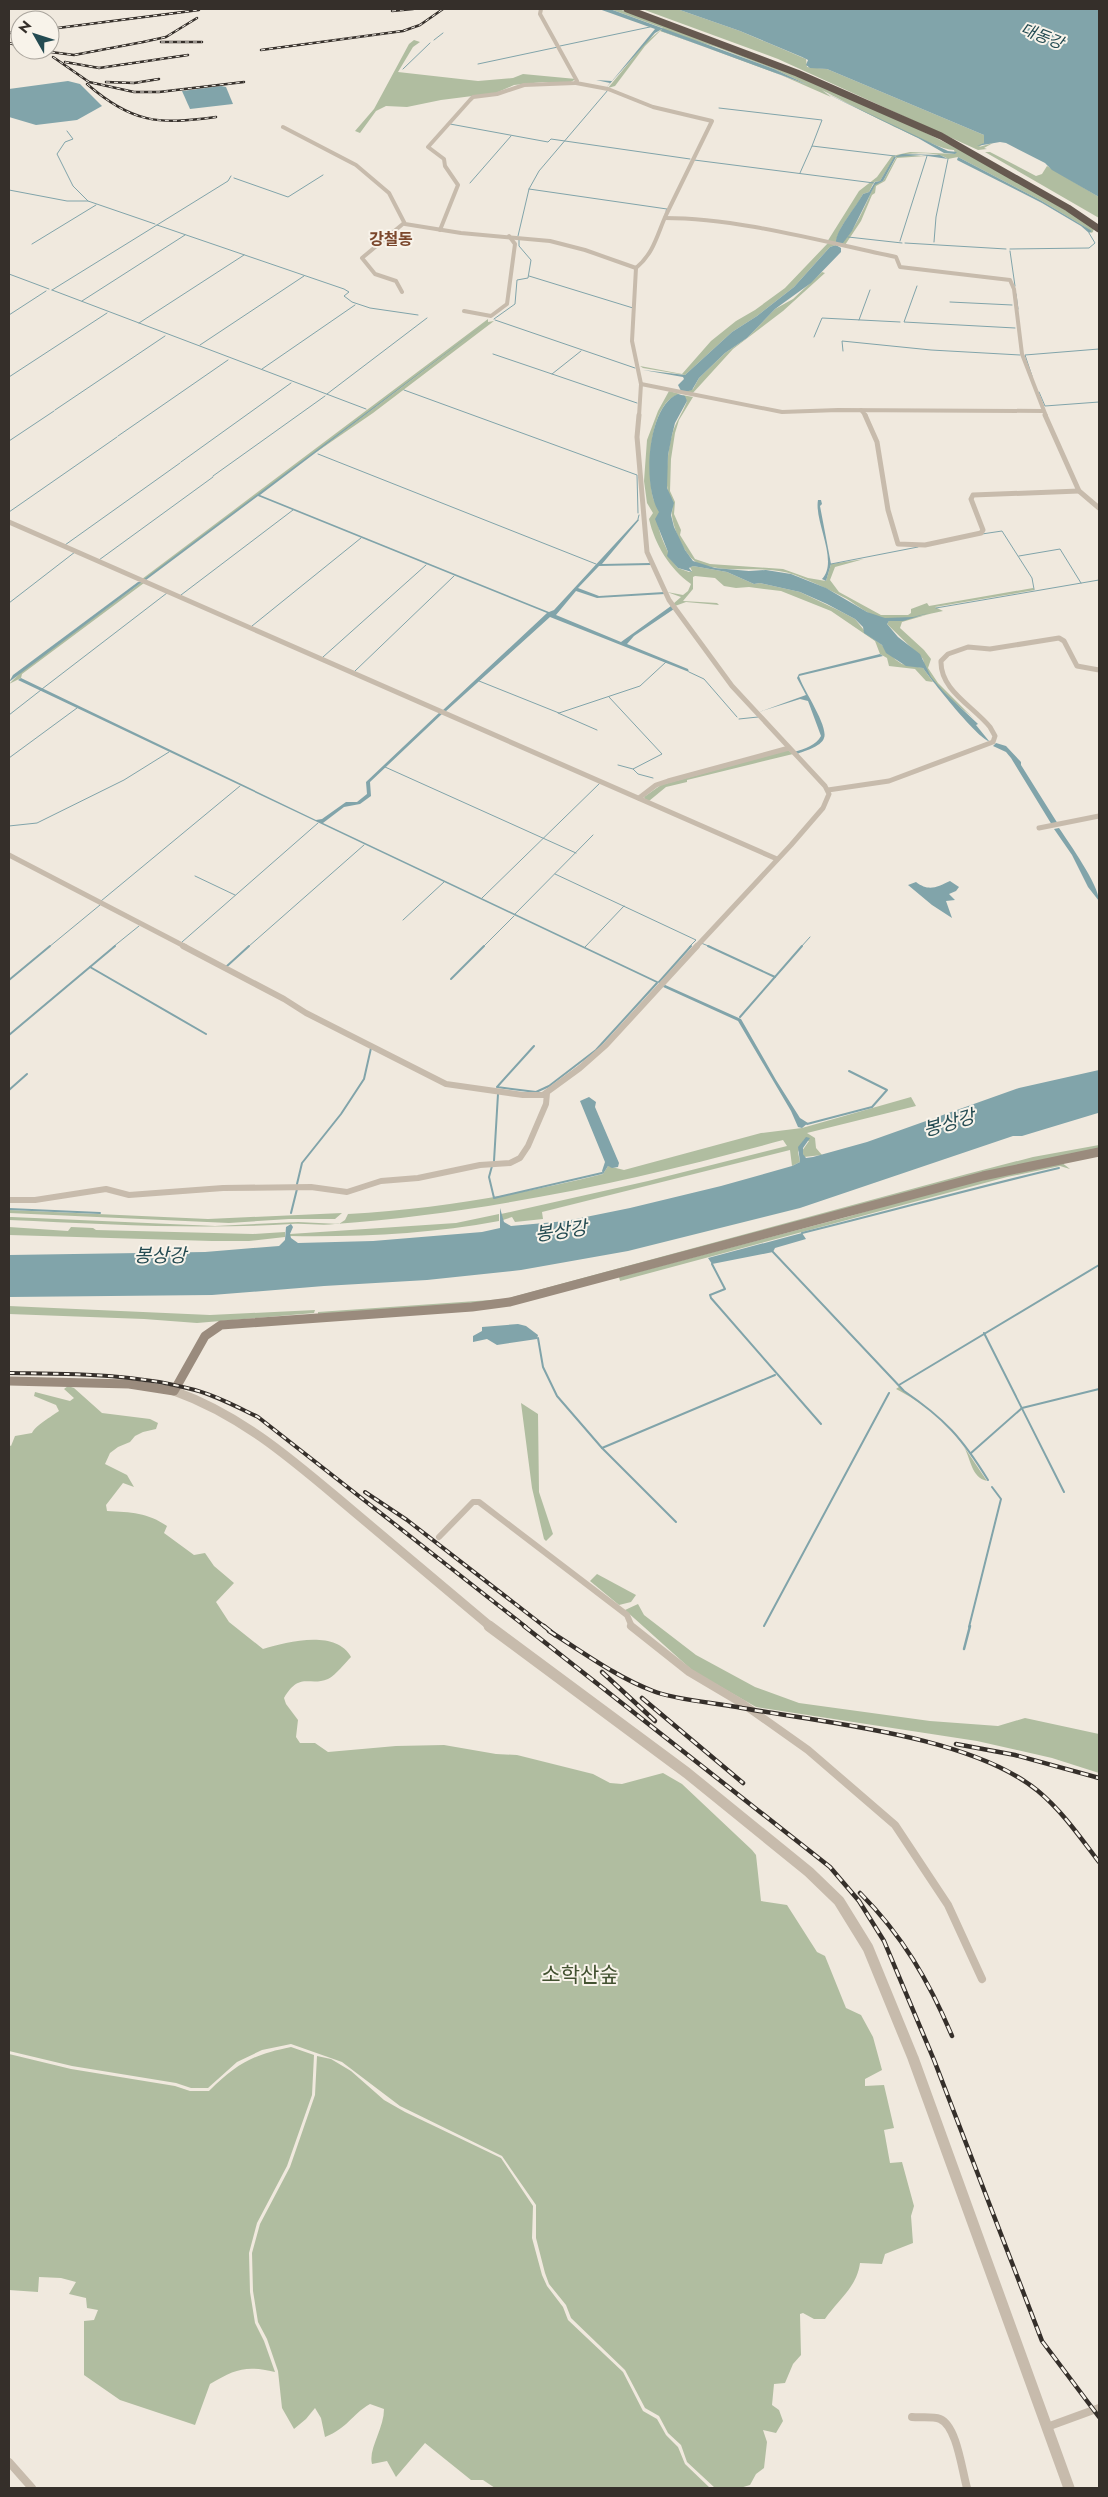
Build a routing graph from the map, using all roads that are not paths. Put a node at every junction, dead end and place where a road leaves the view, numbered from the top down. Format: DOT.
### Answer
graph roads {
  1 [pos="541,9"];
  2 [pos="627,9"];
  3 [pos="576,83"];
  4 [pos="283,127"];
  5 [pos="665,218"];
  6 [pos="404,223"];
  7 [pos="1099,229"];
  8 [pos="440,230"];
  9 [pos="509,236"];
  10 [pos="636,268"];
  11 [pos="402,292"];
  12 [pos="464,311"];
  13 [pos="640,384"];
  14 [pos="861,410"];
  15 [pos="1043,411"];
  16 [pos="1079,491"];
  17 [pos="1099,508"];
  18 [pos="9,522"];
  19 [pos="1099,670"];
  20 [pos="789,748"];
  21 [pos="828,790"];
  22 [pos="639,798"];
  23 [pos="1099,816"];
  24 [pos="1039,828"];
  25 [pos="9,855"];
  26 [pos="777,859"];
  27 [pos="547,1093"];
  28 [pos="1099,1152"];
  29 [pos="9,1200"];
  30 [pos="9,1381"];
  31 [pos="174,1391"];
  32 [pos="440,1537"];
  33 [pos="982,1979"];
  34 [pos="1099,2408"];
  35 [pos="912,2417"];
  36 [pos="1047,2426"];
  37 [pos="9,2462"];
  38 [pos="32,2488"];
  39 [pos="967,2488"];
  40 [pos="1069,2488"];
  1 -- 3 [label="street"];
  2 -- 7 [label="highway"];
  3 -- 5 [label="street"];
  3 -- 8 [label="street"];
  4 -- 6 [label="street"];
  5 -- 10 [label="street"];
  5 -- 15 [label="street"];
  6 -- 8 [label="street"];
  6 -- 11 [label="street"];
  8 -- 9 [label="street"];
  9 -- 10 [label="street"];
  9 -- 12 [label="street"];
  10 -- 13 [label="street"];
  13 -- 14 [label="street"];
  13 -- 20 [label="street"];
  14 -- 15 [label="street"];
  14 -- 16 [label="street"];
  15 -- 16 [label="street"];
  16 -- 17 [label="street"];
  18 -- 22 [label="street"];
  19 -- 21 [label="street"];
  20 -- 21 [label="street"];
  20 -- 22 [label="street"];
  21 -- 26 [label="street"];
  22 -- 26 [label="street"];
  23 -- 24 [label="street"];
  25 -- 27 [label="street"];
  26 -- 27 [label="street"];
  27 -- 29 [label="street"];
  28 -- 31 [label="main road"];
  30 -- 31 [label="main road"];
  31 -- 36 [label="street"];
  32 -- 33 [label="street"];
  34 -- 36 [label="street"];
  35 -- 39 [label="street"];
  36 -- 40 [label="street"];
  37 -- 38 [label="street"];
}
